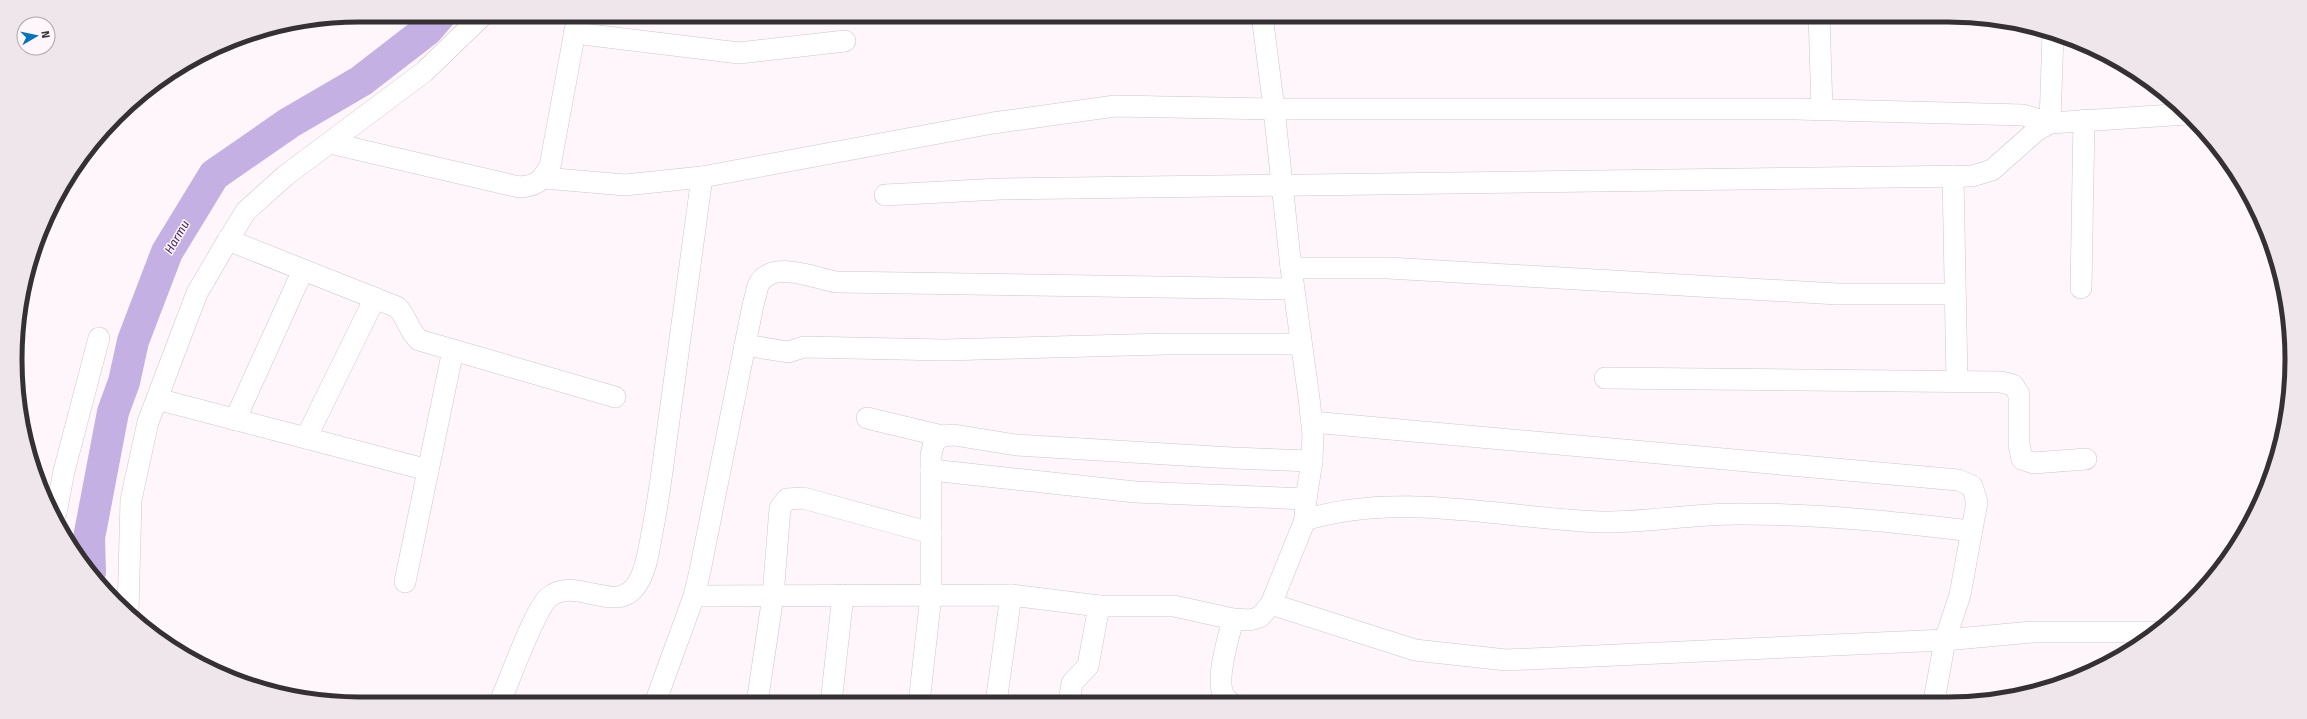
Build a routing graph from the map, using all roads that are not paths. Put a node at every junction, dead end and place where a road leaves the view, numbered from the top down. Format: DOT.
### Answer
graph roads {
  1 [pos="476,22"];
  2 [pos="1263,22"];
  3 [pos="1819,22"];
  4 [pos="576,24"];
  5 [pos="2053,39"];
  6 [pos="845,41"];
  7 [pos="1274,109"];
  8 [pos="1822,109"];
  9 [pos="2178,114"];
  10 [pos="2084,120"];
  11 [pos="2050,123"];
  12 [pos="330,143"];
  13 [pos="1953,176"];
  14 [pos="702,177"];
  15 [pos="544,178"];
  16 [pos="1282,185"];
  17 [pos="885,195"];
  18 [pos="228,240"];
  19 [pos="1290,268"];
  20 [pos="303,270"];
  21 [pos="2081,288"];
  22 [pos="1293,289"];
  23 [pos="1955,294"];
  24 [pos="375,298"];
  25 [pos="99,338"];
  26 [pos="1300,344"];
  27 [pos="745,345"];
  28 [pos="453,350"];
  29 [pos="1605,378"];
  30 [pos="1957,380"];
  31 [pos="615,397"];
  32 [pos="156,399"];
  33 [pos="867,418"];
  34 [pos="235,420"];
  35 [pos="1312,422"];
  36 [pos="942,436"];
  37 [pos="306,438"];
  38 [pos="2086,458"];
  39 [pos="1312,461"];
  40 [pos="428,470"];
  41 [pos="932,470"];
  42 [pos="1306,499"];
  43 [pos="57,509"];
  44 [pos="1305,520"];
  45 [pos="1971,531"];
  46 [pos="931,533"];
  47 [pos="405,582"];
  48 [pos="931,595"];
  49 [pos="1011,595"];
  50 [pos="694,596"];
  51 [pos="773,596"];
  52 [pos="843,596"];
  53 [pos="1271,604"];
  54 [pos="128,605"];
  55 [pos="1099,606"];
  56 [pos="1233,619"];
  57 [pos="2146,632"];
  58 [pos="1945,640"];
  59 [pos="502,697"];
  60 [pos="658,697"];
  61 [pos="758,697"];
  62 [pos="832,697"];
  63 [pos="920,697"];
  64 [pos="997,697"];
  65 [pos="1070,697"];
  66 [pos="1225,697"];
  67 [pos="1935,697"];
  1 -- 12 [label="street"];
  2 -- 7 [label="street"];
  3 -- 8 [label="street"];
  4 -- 6 [label="street"];
  4 -- 15 [label="street"];
  5 -- 11 [label="street"];
  7 -- 8 [label="street"];
  7 -- 14 [label="street"];
  7 -- 16 [label="street"];
  8 -- 11 [label="street"];
  9 -- 10 [label="street"];
  10 -- 11 [label="street"];
  10 -- 21 [label="street"];
  11 -- 13 [label="street"];
  12 -- 15 [label="street"];
  12 -- 18 [label="street"];
  13 -- 16 [label="street"];
  13 -- 23 [label="street"];
  14 -- 15 [label="street"];
  14 -- 59 [label="street"];
  16 -- 17 [label="street"];
  16 -- 19 [label="street"];
  18 -- 20 [label="street"];
  18 -- 32 [label="street"];
  19 -- 22 [label="street"];
  19 -- 23 [label="street"];
  20 -- 24 [label="street"];
  20 -- 34 [label="street"];
  22 -- 26 [label="street"];
  22 -- 27 [label="street"];
  23 -- 30 [label="street"];
  24 -- 28 [label="street"];
  24 -- 37 [label="street"];
  25 -- 43 [label="street"];
  26 -- 27 [label="street"];
  26 -- 35 [label="street"];
  27 -- 50 [label="street"];
  28 -- 31 [label="street"];
  28 -- 40 [label="street"];
  29 -- 30 [label="street"];
  30 -- 38 [label="street"];
  32 -- 34 [label="street"];
  32 -- 54 [label="street"];
  33 -- 36 [label="street"];
  34 -- 37 [label="street"];
  35 -- 39 [label="street"];
  35 -- 45 [label="street"];
  36 -- 39 [label="street"];
  36 -- 41 [label="street"];
  37 -- 40 [label="street"];
  39 -- 42 [label="street"];
  40 -- 47 [label="street"];
  41 -- 42 [label="street"];
  41 -- 46 [label="street"];
  42 -- 44 [label="street"];
  44 -- 45 [label="street"];
  44 -- 53 [label="street"];
  45 -- 58 [label="street"];
  46 -- 48 [label="street"];
  46 -- 51 [label="street"];
  48 -- 49 [label="street"];
  48 -- 52 [label="street"];
  48 -- 63 [label="street"];
  49 -- 55 [label="street"];
  49 -- 64 [label="street"];
  50 -- 51 [label="street"];
  50 -- 60 [label="street"];
  51 -- 52 [label="street"];
  51 -- 61 [label="street"];
  52 -- 62 [label="street"];
  53 -- 56 [label="street"];
  53 -- 58 [label="street"];
  55 -- 56 [label="street"];
  55 -- 65 [label="street"];
  56 -- 66 [label="street"];
  57 -- 58 [label="street"];
  58 -- 67 [label="street"];
}
